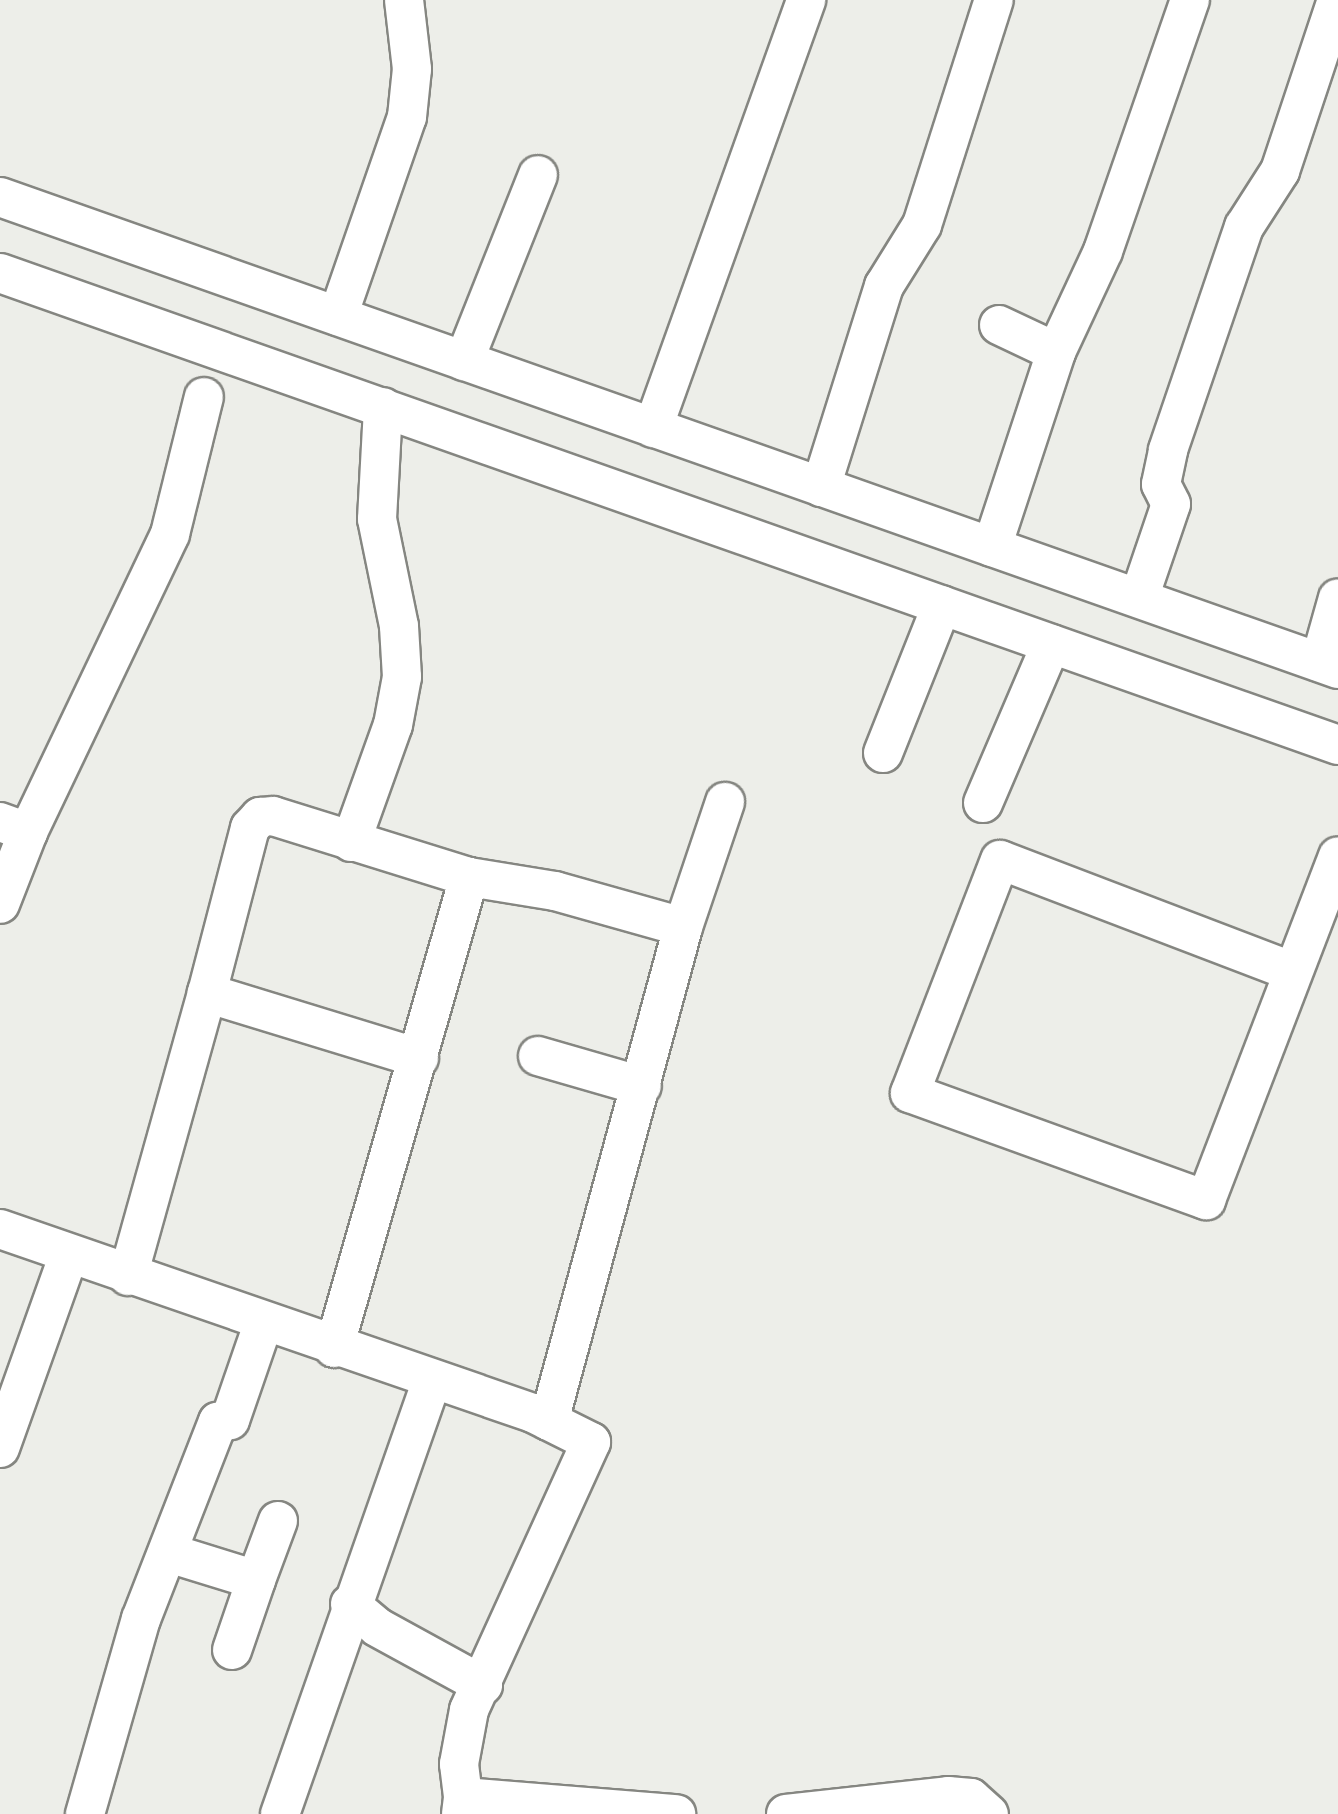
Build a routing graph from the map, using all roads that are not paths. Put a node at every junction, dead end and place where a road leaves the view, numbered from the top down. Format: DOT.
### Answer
graph roads {
  1 [pos="404,0"];
  2 [pos="806,0"];
  3 [pos="995,0"];
  4 [pos="1190,0"];
  5 [pos="1337,0"];
  6 [pos="538,175"];
  7 [pos="0,197"];
  8 [pos="0,273"];
  9 [pos="338,316"];
  10 [pos="999,325"];
  11 [pos="1056,352"];
  12 [pos="464,361"];
  13 [pos="204,397"];
  14 [pos="383,407"];
  15 [pos="653,428"];
  16 [pos="821,487"];
  17 [pos="992,547"];
  18 [pos="1139,598"];
  19 [pos="1338,598"];
  20 [pos="942,605"];
  21 [pos="1051,644"];
  22 [pos="1329,665"];
  23 [pos="1338,745"];
  24 [pos="883,753"];
  25 [pos="725,802"];
  26 [pos="983,803"];
  27 [pos="14,827"];
  28 [pos="351,842"];
  29 [pos="1338,856"];
  30 [pos="469,877"];
  31 [pos="0,904"];
  32 [pos="684,927"];
  33 [pos="1291,971"];
  34 [pos="207,993"];
  35 [pos="538,1056"];
  36 [pos="419,1058"];
  37 [pos="642,1086"];
  38 [pos="0,1229"];
  39 [pos="68,1254"];
  40 [pos="128,1276"];
  41 [pos="263,1324"];
  42 [pos="334,1348"];
  43 [pos="432,1380"];
  44 [pos="549,1421"];
  45 [pos="0,1448"];
  46 [pos="278,1521"];
  47 [pos="169,1553"];
  48 [pos="256,1580"];
  49 [pos="350,1604"];
  50 [pos="232,1650"];
  51 [pos="483,1685"];
  52 [pos="462,1805"];
  53 [pos="85,1814"];
  54 [pos="280,1814"];
  55 [pos="676,1814"];
  56 [pos="786,1814"];
  57 [pos="989,1814"];
  1 -- 9 [label="street"];
  2 -- 15 [label="street"];
  3 -- 16 [label="street"];
  4 -- 11 [label="street"];
  5 -- 18 [label="street"];
  6 -- 12 [label="street"];
  7 -- 9 [label="street"];
  8 -- 14 [label="street"];
  9 -- 12 [label="street"];
  10 -- 11 [label="street"];
  11 -- 17 [label="street"];
  12 -- 15 [label="street"];
  13 -- 27 [label="street"];
  14 -- 20 [label="street"];
  14 -- 28 [label="street"];
  15 -- 16 [label="street"];
  16 -- 17 [label="street"];
  17 -- 18 [label="street"];
  18 -- 22 [label="street"];
  19 -- 22 [label="street"];
  20 -- 21 [label="street"];
  20 -- 24 [label="street"];
  21 -- 23 [label="street"];
  21 -- 26 [label="street"];
  25 -- 32 [label="street"];
  27 -- 31 [label="street"];
  28 -- 30 [label="street"];
  28 -- 34 [label="street"];
  29 -- 33 [label="street"];
  30 -- 32 [label="street"];
  30 -- 36 [label="street"];
  32 -- 37 [label="street"];
  33 -- 33 [label="street"];
  34 -- 36 [label="street"];
  34 -- 40 [label="street"];
  35 -- 37 [label="street"];
  36 -- 42 [label="street"];
  37 -- 44 [label="street"];
  38 -- 39 [label="street"];
  39 -- 40 [label="street"];
  39 -- 45 [label="street"];
  40 -- 41 [label="street"];
  41 -- 42 [label="street"];
  41 -- 47 [label="street"];
  42 -- 43 [label="street"];
  43 -- 44 [label="street"];
  43 -- 49 [label="street"];
  44 -- 51 [label="street"];
  46 -- 48 [label="street"];
  47 -- 48 [label="street"];
  47 -- 53 [label="street"];
  48 -- 50 [label="street"];
  49 -- 51 [label="street"];
  49 -- 54 [label="street"];
  51 -- 52 [label="street"];
  52 -- 55 [label="street"];
  56 -- 57 [label="street"];
}
